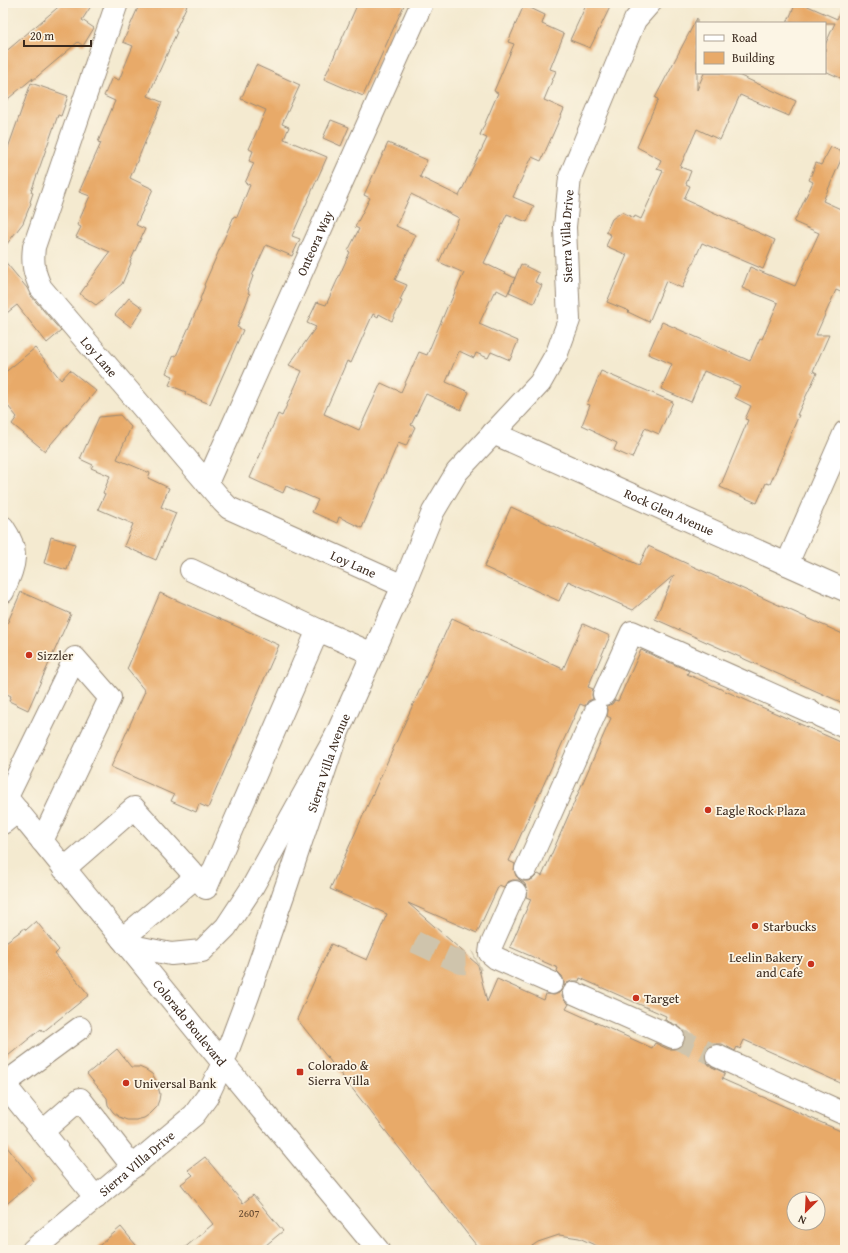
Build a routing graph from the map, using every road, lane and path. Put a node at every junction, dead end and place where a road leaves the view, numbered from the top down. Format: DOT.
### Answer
graph roads {
  1 [pos="117,3"];
  2 [pos="422,3"];
  3 [pos="650,3"];
  4 [pos="845,432"];
  5 [pos="493,433"];
  6 [pos="457,472"];
  7 [pos="207,483"];
  8 [pos="3,526"];
  9 [pos="787,564"];
  10 [pos="191,570"];
  11 [pos="403,586"];
  12 [pos="845,590"];
  13 [pos="3,592"];
  14 [pos="318,630"];
  15 [pos="373,654"];
  16 [pos="845,727"];
  17 [pos="336,736"];
  18 [pos="8,806"];
  19 [pos="42,841"];
  20 [pos="64,869"];
  21 [pos="526,869"];
  22 [pos="196,877"];
  23 [pos="516,892"];
  24 [pos="124,942"];
  25 [pos="552,983"];
  26 [pos="574,993"];
  27 [pos="80,1028"];
  28 [pos="673,1037"];
  29 [pos="716,1056"];
  30 [pos="223,1063"];
  31 [pos="845,1114"];
  32 [pos="42,1132"];
  33 [pos="133,1167"];
  34 [pos="96,1198"];
  35 [pos="33,1250"];
  36 [pos="378,1250"];
  1 -- 7 [label="street, Loy Lane"];
  2 -- 7 [label="street, Onteora Way"];
  3 -- 5 [label="street, Sierra Villa Drive"];
  4 -- 9 [label="street"];
  5 -- 6 [label="street, Sierra Villa Drive"];
  5 -- 9 [label="street, Rock Glen Avenue"];
  6 -- 11 [label="street, Sierra Villa Avenue"];
  7 -- 11 [label="street, Loy Lane"];
  8 -- 13 [label="street"];
  9 -- 12 [label="street, Rock Glen Avenue"];
  10 -- 14 [label="street"];
  11 -- 15 [label="street, Sierra Villa Avenue"];
  14 -- 15 [label="street"];
  14 -- 22 [label="street"];
  15 -- 17 [label="street, Sierra Villa Avenue"];
  16 -- 21 [label="street"];
  17 -- 24 [label="street"];
  17 -- 30 [label="street, Sierra Villa Avenue"];
  18 -- 19 [label="street, Colorado Boulevard"];
  18 -- 19 [label="street"];
  19 -- 20 [label="street, Colorado Boulevard"];
  20 -- 22 [label="street"];
  20 -- 24 [label="street, Colorado Boulevard"];
  22 -- 24 [label="street"];
  23 -- 25 [label="street"];
  24 -- 30 [label="street, Colorado Boulevard"];
  26 -- 28 [label="street"];
  27 -- 32 [label="street"];
  29 -- 31 [label="street"];
  30 -- 33 [label="street, Sierra VIlla Drive"];
  30 -- 36 [label="street, Colorado Boulevard"];
  32 -- 33 [label="street"];
  32 -- 34 [label="street"];
  33 -- 34 [label="street, Sierra VIlla Drive"];
  34 -- 35 [label="street, Sierra VIlla Drive"];
}
